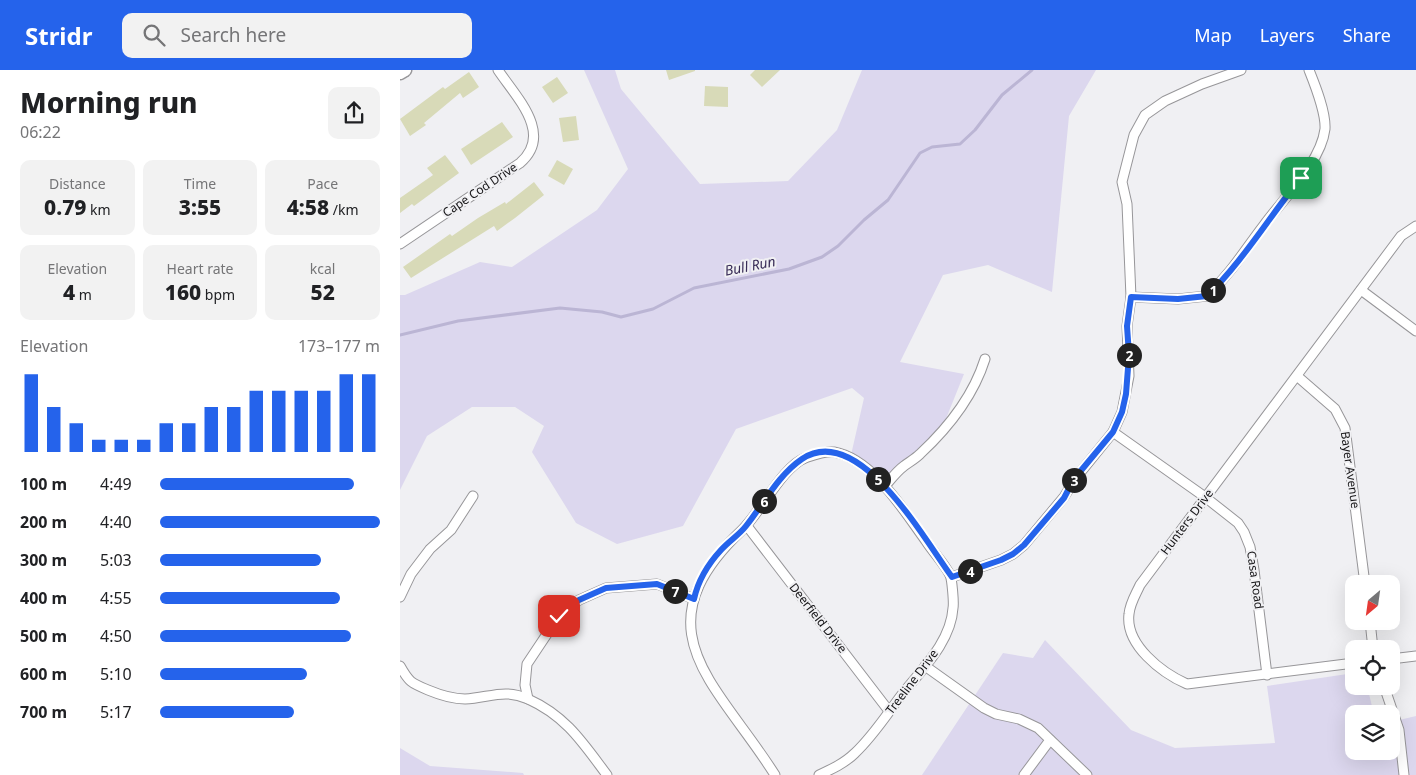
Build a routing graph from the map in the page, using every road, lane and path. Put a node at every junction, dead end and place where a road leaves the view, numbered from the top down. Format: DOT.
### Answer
graph roads {
  1 [pos="405,70"];
  2 [pos="498,70"];
  3 [pos="1241,70"];
  4 [pos="1309,70"];
  5 [pos="400,73"];
  6 [pos="1416,226"];
  7 [pos="400,244"];
  8 [pos="1361,290"];
  9 [pos="1131,297"];
  10 [pos="1416,331"];
  11 [pos="985,359"];
  12 [pos="1297,376"];
  13 [pos="1113,432"];
  14 [pos="886,486"];
  15 [pos="473,496"];
  16 [pos="1205,498"];
  17 [pos="747,526"];
  18 [pos="1364,575"];
  19 [pos="952,577"];
  20 [pos="400,597"];
  21 [pos="694,599"];
  22 [pos="1416,656"];
  23 [pos="1400,657"];
  24 [pos="1345,664"];
  25 [pos="400,666"];
  26 [pos="925,666"];
  27 [pos="1267,675"];
  28 [pos="1387,695"];
  29 [pos="528,699"];
  30 [pos="890,711"];
  31 [pos="1050,740"];
  32 [pos="607,775"];
  33 [pos="775,775"];
  34 [pos="819,775"];
  35 [pos="1024,775"];
  36 [pos="1087,775"];
  37 [pos="1404,775"];
  1 -- 5 [label="main road"];
  2 -- 7 [label="street, Cape Cod Drive"];
  3 -- 9 [label="street"];
  4 -- 9 [label="street"];
  6 -- 8 [label="street, Hunters Drive"];
  8 -- 10 [label="street"];
  8 -- 12 [label="street, Hunters Drive"];
  9 -- 13 [label="street"];
  11 -- 14 [label="street"];
  12 -- 16 [label="street, Hunters Drive"];
  12 -- 18 [label="street, Bayer Avenue"];
  13 -- 16 [label="street, Casa Road"];
  13 -- 19 [label="street"];
  14 -- 17 [label="street"];
  14 -- 19 [label="street"];
  15 -- 20 [label="street"];
  16 -- 27 [label="street, Casa Road"];
  16 -- 27 [label="street, Hunters Drive"];
  17 -- 21 [label="street"];
  17 -- 30 [label="street, Deerfield Drive"];
  19 -- 26 [label="street, Treeline Drive"];
  21 -- 29 [label="street"];
  21 -- 33 [label="street"];
  22 -- 23 [label="street"];
  24 -- 27 [label="street, Hunters Drive"];
  25 -- 29 [label="street"];
  26 -- 30 [label="street, Treeline Drive"];
  26 -- 31 [label="street"];
  28 -- 37 [label="street"];
  29 -- 32 [label="street"];
  30 -- 34 [label="street, Treeline Drive"];
  31 -- 35 [label="street"];
  31 -- 36 [label="street"];
}
